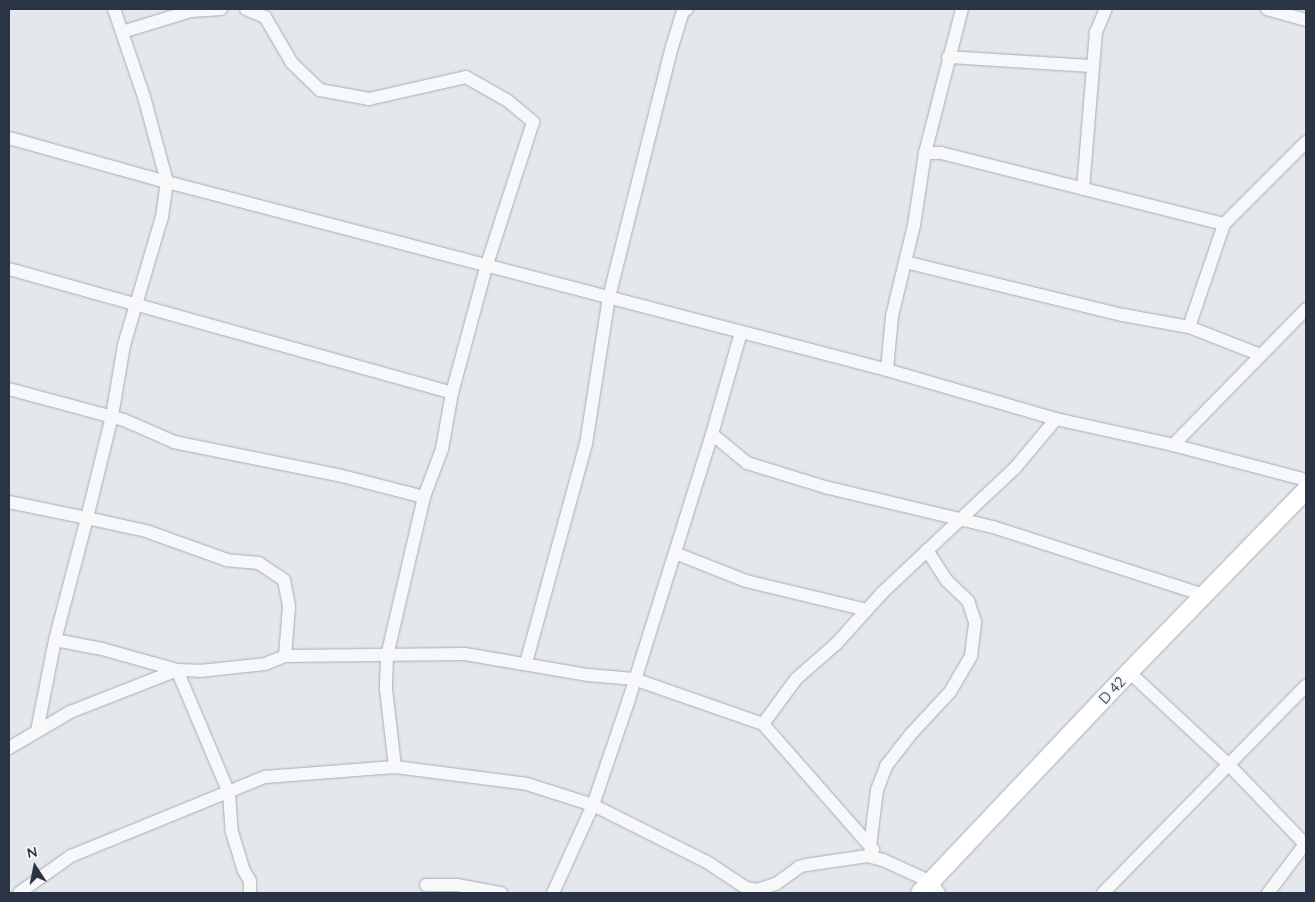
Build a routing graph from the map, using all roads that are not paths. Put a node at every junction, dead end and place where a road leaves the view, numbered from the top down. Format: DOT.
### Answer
graph roads {
  1 [pos="114,9"];
  2 [pos="221,9"];
  3 [pos="246,9"];
  4 [pos="687,9"];
  5 [pos="962,9"];
  6 [pos="1106,9"];
  7 [pos="1267,9"];
  8 [pos="1306,20"];
  9 [pos="122,32"];
  10 [pos="948,57"];
  11 [pos="1093,66"];
  12 [pos="9,138"];
  13 [pos="1306,142"];
  14 [pos="925,153"];
  15 [pos="167,182"];
  16 [pos="1083,189"];
  17 [pos="1224,224"];
  18 [pos="905,262"];
  19 [pos="487,264"];
  20 [pos="9,269"];
  21 [pos="609,297"];
  22 [pos="137,305"];
  23 [pos="1306,309"];
  24 [pos="1189,327"];
  25 [pos="741,332"];
  26 [pos="1261,355"];
  27 [pos="887,370"];
  28 [pos="9,389"];
  29 [pos="452,393"];
  30 [pos="112,416"];
  31 [pos="1056,419"];
  32 [pos="712,434"];
  33 [pos="1173,445"];
  34 [pos="1306,480"];
  35 [pos="1306,490"];
  36 [pos="424,497"];
  37 [pos="9,502"];
  38 [pos="87,518"];
  39 [pos="959,519"];
  40 [pos="927,550"];
  41 [pos="674,553"];
  42 [pos="1204,595"];
  43 [pos="867,610"];
  44 [pos="55,640"];
  45 [pos="285,656"];
  46 [pos="387,656"];
  47 [pos="526,663"];
  48 [pos="177,670"];
  49 [pos="1129,672"];
  50 [pos="634,680"];
  51 [pos="1306,686"];
  52 [pos="762,724"];
  53 [pos="37,732"];
  54 [pos="9,748"];
  55 [pos="1229,765"];
  56 [pos="396,766"];
  57 [pos="229,793"];
  58 [pos="593,805"];
  59 [pos="1306,844"];
  60 [pos="870,846"];
  61 [pos="883,860"];
  62 [pos="426,884"];
  63 [pos="930,890"];
  64 [pos="19,893"];
  65 [pos="250,893"];
  66 [pos="501,893"];
  67 [pos="553,893"];
  68 [pos="1103,893"];
  69 [pos="1268,893"];
  1 -- 9 [label="street"];
  2 -- 9 [label="street"];
  3 -- 19 [label="street"];
  4 -- 21 [label="street"];
  5 -- 10 [label="street"];
  6 -- 11 [label="street"];
  7 -- 8 [label="street"];
  9 -- 15 [label="street"];
  10 -- 11 [label="street"];
  10 -- 14 [label="street"];
  11 -- 16 [label="street"];
  12 -- 15 [label="street"];
  13 -- 17 [label="street"];
  14 -- 16 [label="street"];
  14 -- 18 [label="street"];
  15 -- 19 [label="street"];
  15 -- 22 [label="street"];
  16 -- 17 [label="street"];
  17 -- 24 [label="street"];
  18 -- 24 [label="street"];
  18 -- 27 [label="street"];
  19 -- 21 [label="street"];
  19 -- 29 [label="street"];
  20 -- 22 [label="street"];
  21 -- 25 [label="street"];
  21 -- 47 [label="street"];
  22 -- 29 [label="street"];
  22 -- 30 [label="street"];
  23 -- 26 [label="street"];
  24 -- 26 [label="street"];
  25 -- 27 [label="street"];
  25 -- 32 [label="street"];
  26 -- 33 [label="street"];
  27 -- 31 [label="street"];
  28 -- 30 [label="street"];
  29 -- 36 [label="street"];
  30 -- 36 [label="street"];
  30 -- 38 [label="street"];
  31 -- 33 [label="street"];
  31 -- 39 [label="street"];
  32 -- 39 [label="street"];
  32 -- 41 [label="street"];
  33 -- 34 [label="street"];
  35 -- 42 [label="street, D 42 / D 42"];
  36 -- 46 [label="street"];
  37 -- 38 [label="street"];
  38 -- 44 [label="street"];
  38 -- 45 [label="street"];
  39 -- 40 [label="street"];
  39 -- 42 [label="street"];
  40 -- 43 [label="street"];
  40 -- 60 [label="street"];
  41 -- 43 [label="street"];
  41 -- 50 [label="street"];
  42 -- 49 [label="street, D 42 / D 42"];
  43 -- 52 [label="street"];
  44 -- 48 [label="street"];
  44 -- 53 [label="street"];
  45 -- 46 [label="street"];
  45 -- 48 [label="street"];
  46 -- 47 [label="street"];
  46 -- 56 [label="street"];
  47 -- 50 [label="street"];
  48 -- 53 [label="street"];
  48 -- 57 [label="street"];
  49 -- 55 [label="street"];
  49 -- 63 [label="street, D 42 / D 42"];
  50 -- 52 [label="street"];
  50 -- 58 [label="street"];
  51 -- 55 [label="street"];
  52 -- 60 [label="street"];
  53 -- 54 [label="street"];
  55 -- 59 [label="street"];
  55 -- 68 [label="street"];
  56 -- 57 [label="street"];
  56 -- 58 [label="street"];
  57 -- 64 [label="street"];
  57 -- 65 [label="street"];
  58 -- 61 [label="street"];
  58 -- 67 [label="street"];
  59 -- 69 [label="street"];
  60 -- 61 [label="street"];
  61 -- 63 [label="street"];
  62 -- 66 [label="street"];
}
